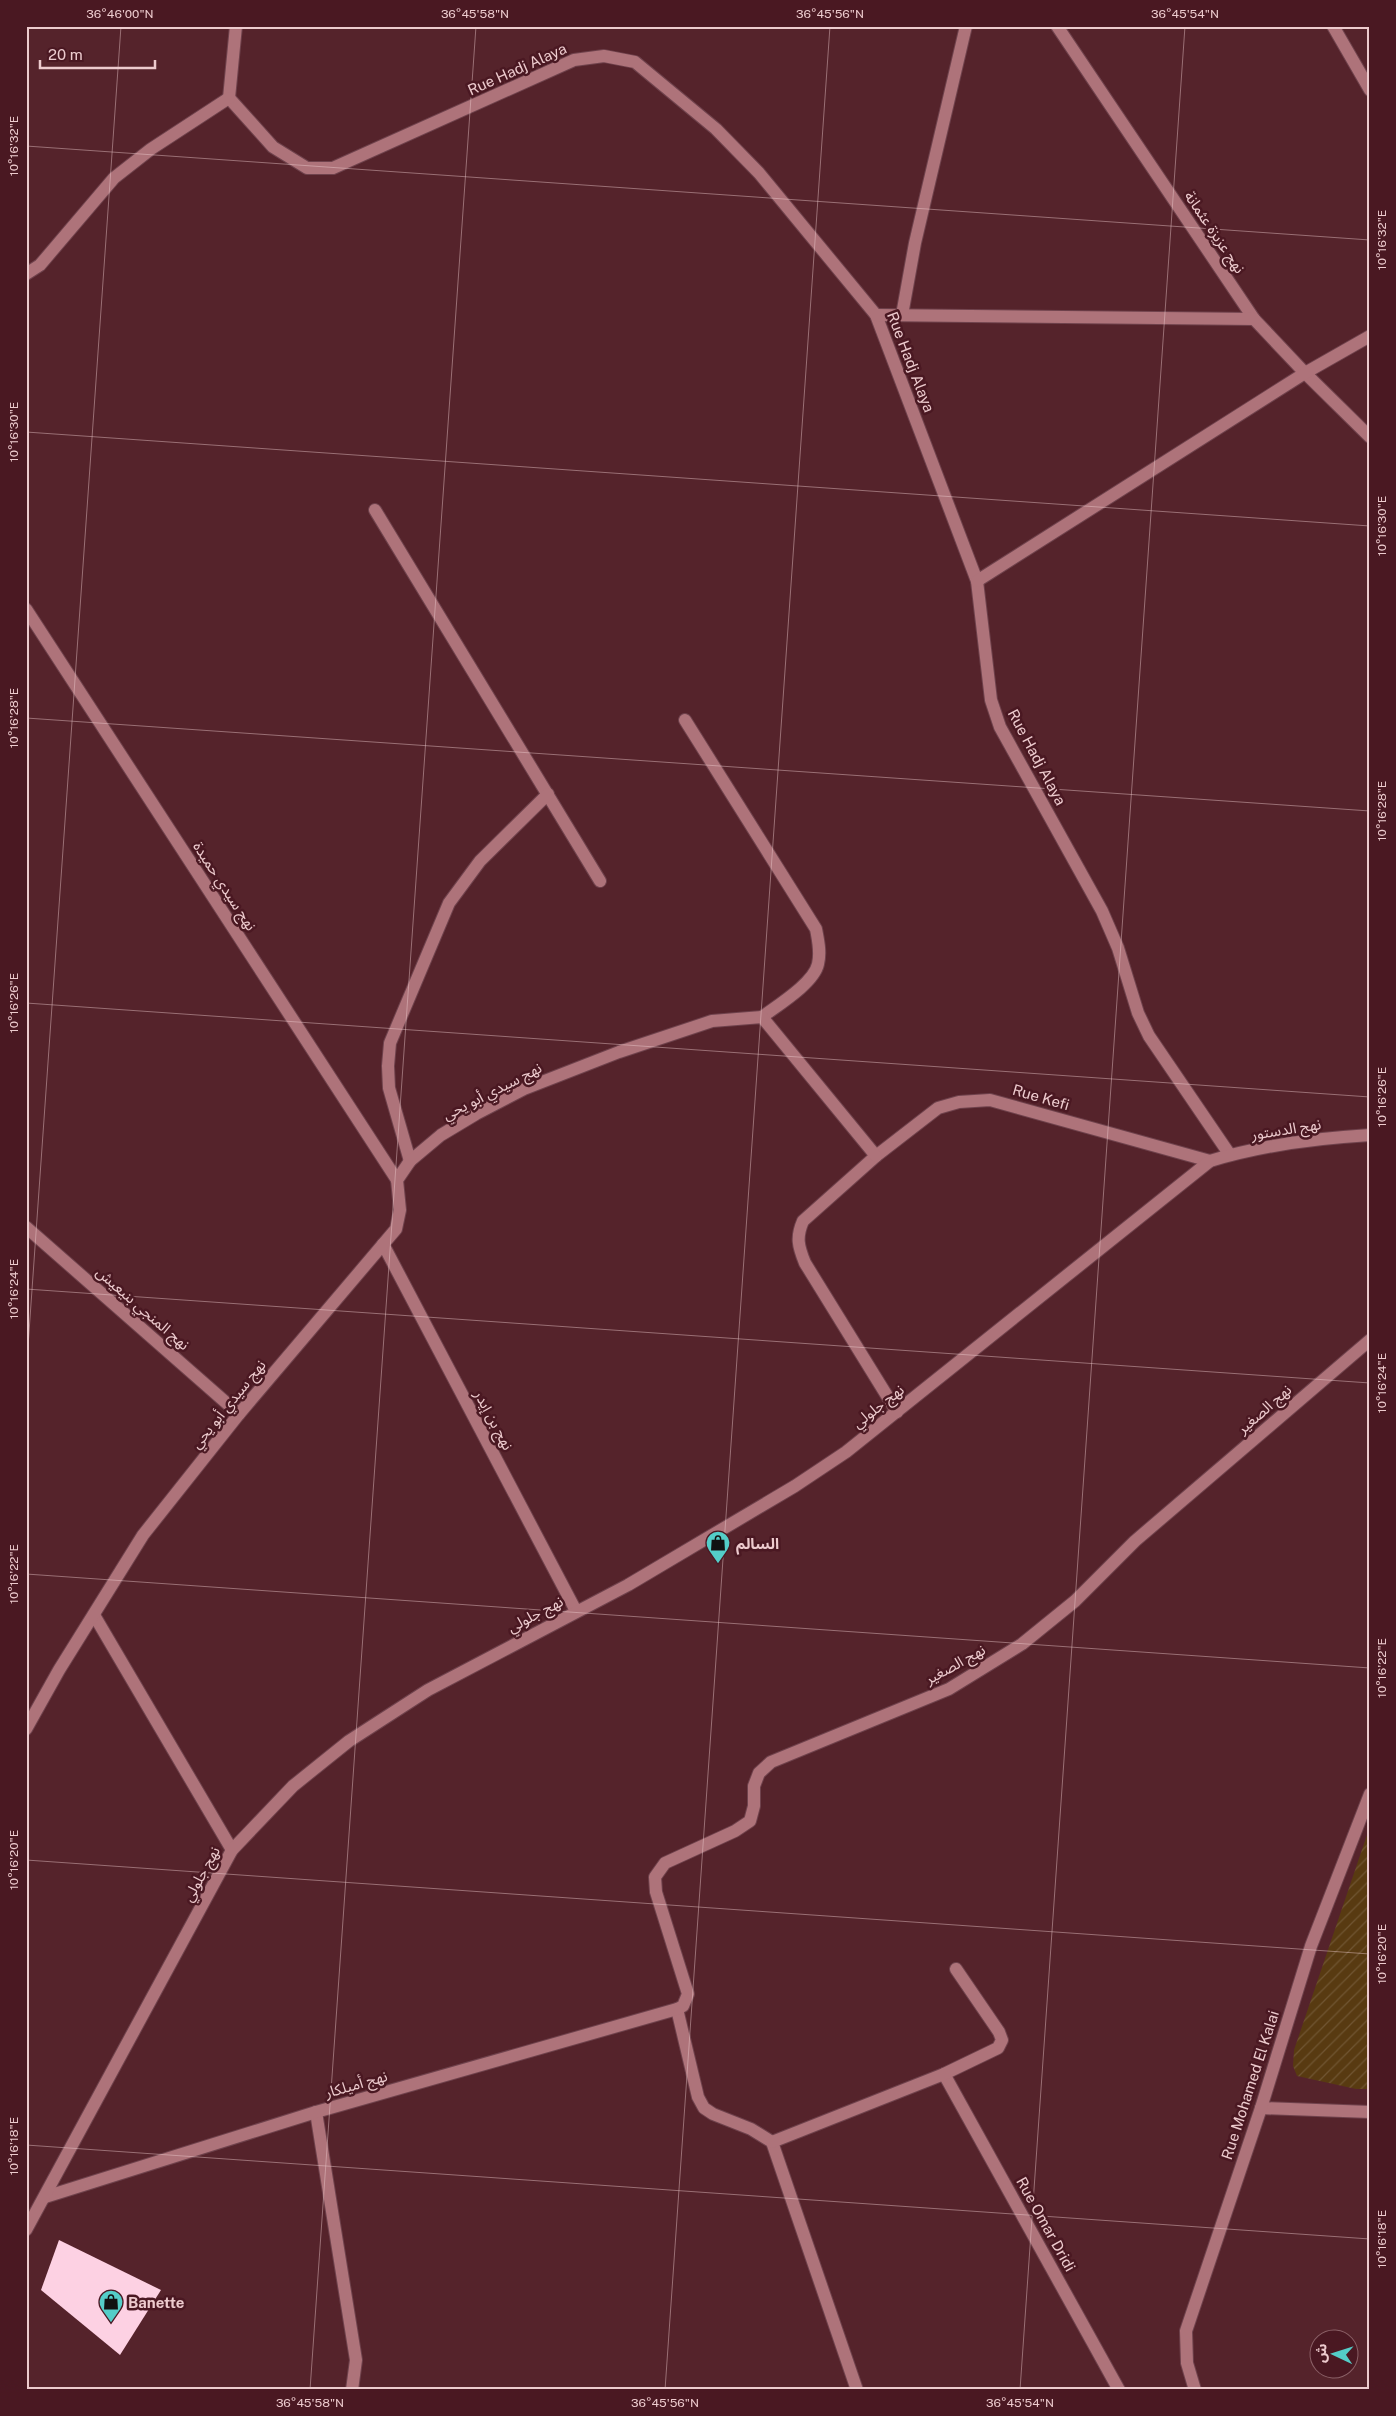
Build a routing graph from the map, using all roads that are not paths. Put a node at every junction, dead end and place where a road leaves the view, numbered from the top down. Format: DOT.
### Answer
graph roads {
  1 [pos="236,26"];
  2 [pos="966,26"];
  3 [pos="1057,26"];
  4 [pos="1334,27"];
  5 [pos="1370,90"];
  6 [pos="229,98"];
  7 [pos="26,274"];
  8 [pos="876,315"];
  9 [pos="902,315"];
  10 [pos="1254,319"];
  11 [pos="1370,336"];
  12 [pos="1305,373"];
  13 [pos="1370,436"];
  14 [pos="375,510"];
  15 [pos="977,581"];
  16 [pos="26,610"];
  17 [pos="684,720"];
  18 [pos="548,794"];
  19 [pos="600,881"];
  20 [pos="762,1017"];
  21 [pos="1370,1135"];
  22 [pos="1230,1155"];
  23 [pos="876,1156"];
  24 [pos="410,1161"];
  25 [pos="1210,1161"];
  26 [pos="397,1180"];
  27 [pos="26,1227"];
  28 [pos="383,1244"];
  29 [pos="1369,1345"];
  30 [pos="897,1412"];
  31 [pos="239,1414"];
  32 [pos="576,1611"];
  33 [pos="94,1615"];
  34 [pos="26,1729"];
  35 [pos="1370,1794"];
  36 [pos="232,1850"];
  37 [pos="956,1969"];
  38 [pos="678,2009"];
  39 [pos="944,2074"];
  40 [pos="1261,2108"];
  41 [pos="316,2112"];
  42 [pos="1370,2112"];
  43 [pos="772,2142"];
  44 [pos="45,2198"];
  45 [pos="26,2230"];
  46 [pos="1193,2389"];
  47 [pos="352,2390"];
  48 [pos="857,2390"];
  49 [pos="1119,2390"];
  1 -- 6 [label="street"];
  2 -- 9 [label="street"];
  3 -- 10 [label="street, نهج عزيزة عثمانة"];
  4 -- 5 [label="street"];
  6 -- 7 [label="street"];
  6 -- 8 [label="street, Rue Hadj Alaya"];
  8 -- 9 [label="street"];
  8 -- 15 [label="street, Rue Hadj Alaya"];
  9 -- 10 [label="street"];
  10 -- 12 [label="street, نهج عزيزة عثمانة"];
  11 -- 12 [label="street"];
  12 -- 13 [label="street, نهج عزيزة عثمانة"];
  12 -- 15 [label="street"];
  14 -- 18 [label="street"];
  15 -- 22 [label="street, Rue Hadj Alaya"];
  16 -- 26 [label="street, نهج سيدي حميدة"];
  17 -- 20 [label="street"];
  18 -- 19 [label="street"];
  18 -- 24 [label="street"];
  20 -- 23 [label="street"];
  20 -- 24 [label="street, نهج سيدي أبو يحي"];
  21 -- 22 [label="street, نهج الدستور"];
  22 -- 25 [label="street, نهج الدستور"];
  23 -- 25 [label="street, Rue Kefi"];
  23 -- 30 [label="street, Rue Kefi"];
  24 -- 26 [label="street, نهج سيدي أبو يحي"];
  25 -- 30 [label="street, نهج جلولي"];
  26 -- 28 [label="street, نهج سيدي أبو يحي"];
  27 -- 31 [label="street, نهج المنجي بنيعيش"];
  28 -- 31 [label="street, نهج سيدي أبو يحي"];
  28 -- 32 [label="street, نهج بن إيدر"];
  29 -- 38 [label="street, نهج الصغير"];
  30 -- 32 [label="street, نهج جلولي"];
  31 -- 33 [label="street, نهج سيدي أبو يحي"];
  32 -- 36 [label="street, نهج جلولي"];
  33 -- 34 [label="street, نهج سيدي أبو يحي"];
  33 -- 36 [label="street"];
  35 -- 40 [label="street, Rue Mohamed El Kalai"];
  36 -- 44 [label="street, نهج جلولي"];
  37 -- 39 [label="street"];
  38 -- 41 [label="street, نهج أميلكار"];
  38 -- 43 [label="street"];
  39 -- 43 [label="street"];
  39 -- 49 [label="street, Rue Omar Dridi"];
  40 -- 42 [label="street"];
  40 -- 46 [label="street, Rue Mohamed El Kalai"];
  41 -- 44 [label="street, نهج أميلكار"];
  41 -- 47 [label="street"];
  43 -- 48 [label="street"];
  44 -- 45 [label="street, نهج جلولي"];
}
